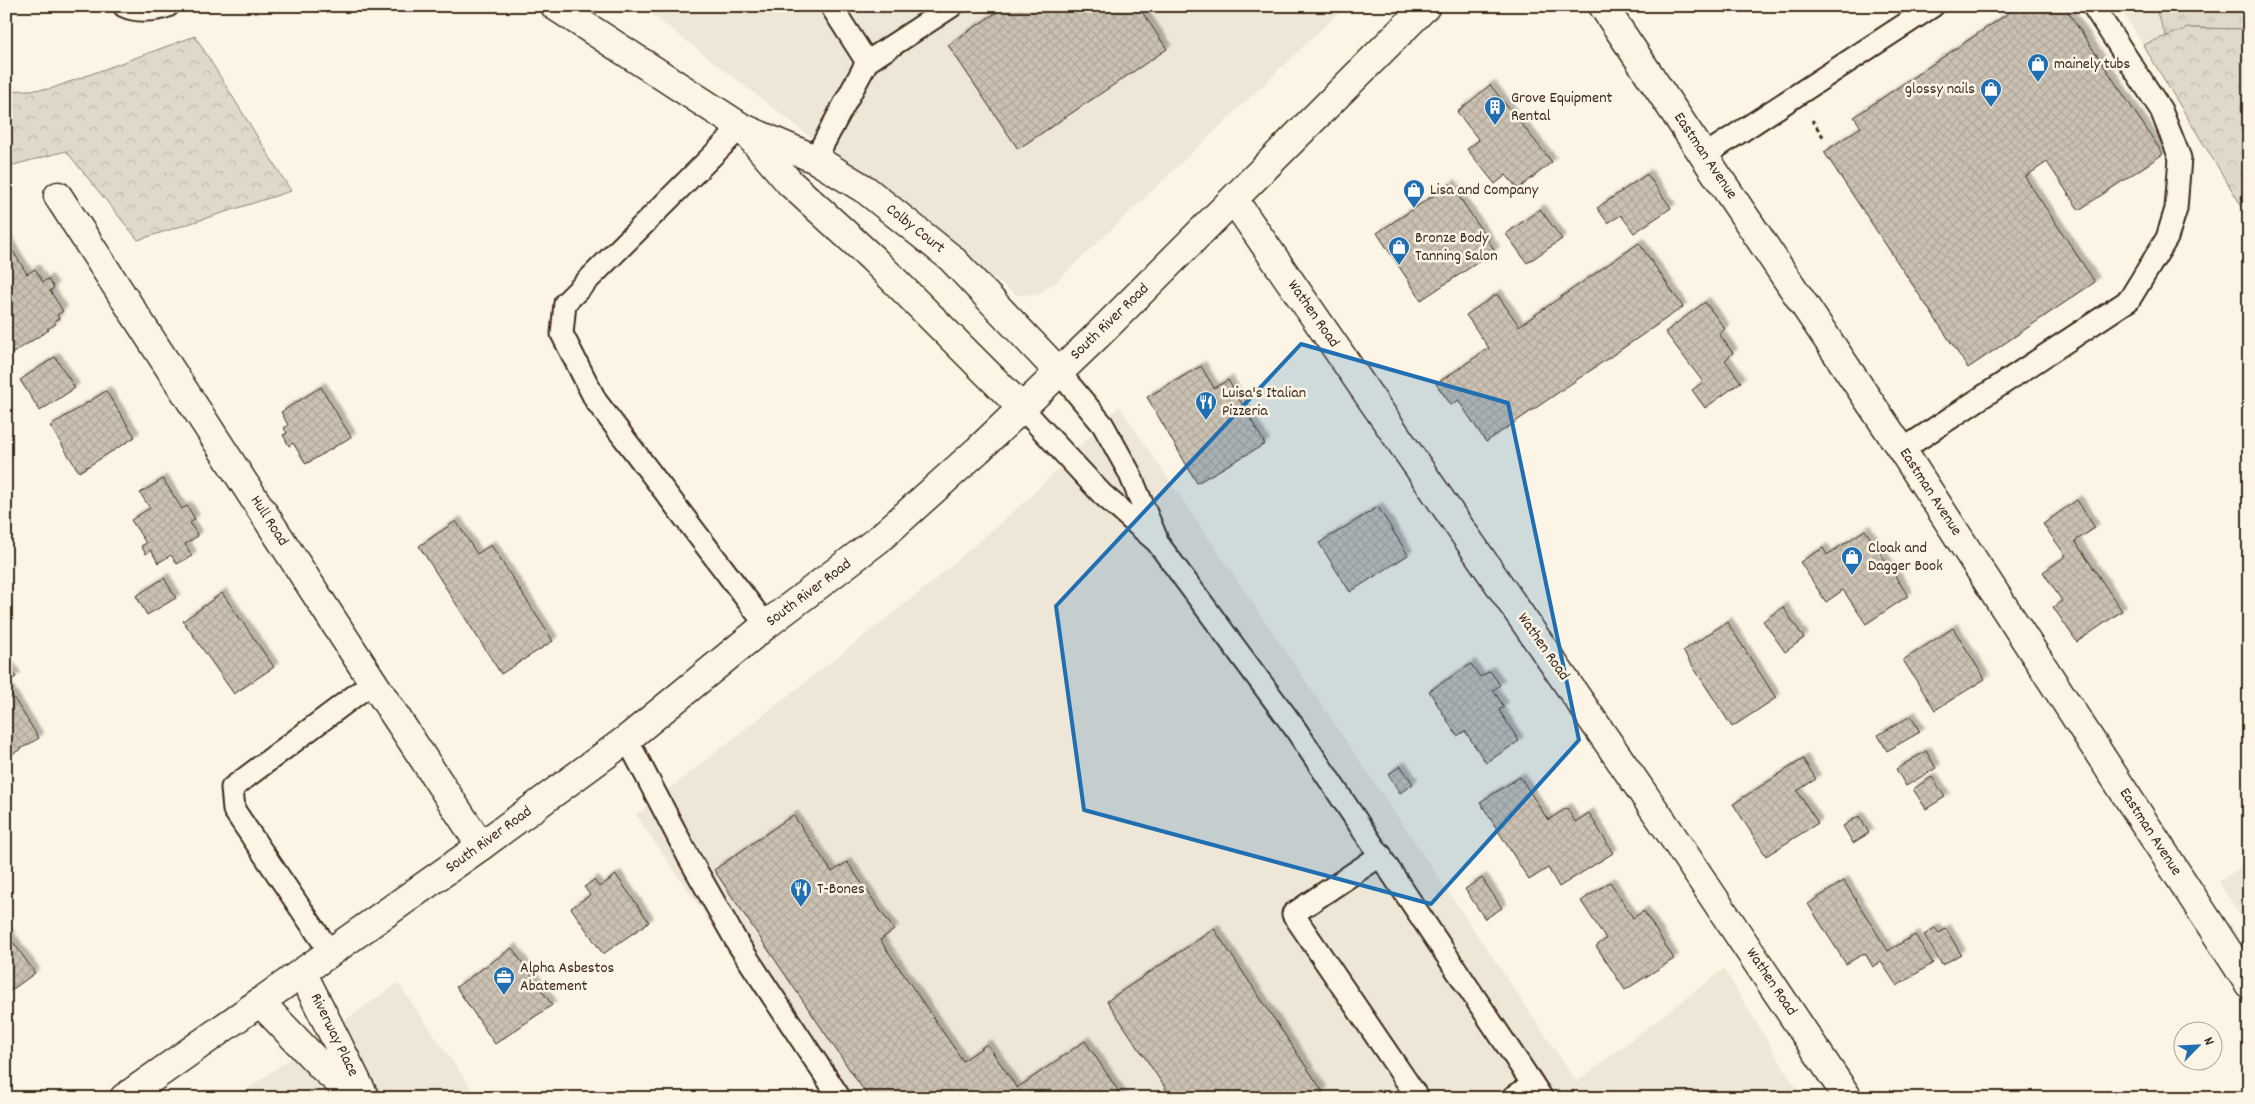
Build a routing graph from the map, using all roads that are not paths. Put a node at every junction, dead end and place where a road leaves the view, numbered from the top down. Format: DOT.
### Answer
graph roads {
  1 [pos="124,6"];
  2 [pos="168,6"];
  3 [pos="555,6"];
  4 [pos="831,6"];
  5 [pos="952,6"];
  6 [pos="1426,6"];
  7 [pos="1603,6"];
  8 [pos="1933,6"];
  9 [pos="2092,6"];
  10 [pos="867,62"];
  11 [pos="741,126"];
  12 [pos="1705,155"];
  13 [pos="815,159"];
  14 [pos="58,196"];
  15 [pos="1234,200"];
  16 [pos="1059,372"];
  17 [pos="1022,408"];
  18 [pos="1902,450"];
  19 [pos="1157,542"];
  20 [pos="766,625"];
  21 [pos="373,682"];
  22 [pos="627,739"];
  23 [pos="482,846"];
  24 [pos="1381,855"];
  25 [pos="330,952"];
  26 [pos="302,972"];
  27 [pos="2249,984"];
  28 [pos="260,1002"];
  29 [pos="1537,1091"];
  30 [pos="124,1098"];
  31 [pos="357,1098"];
  32 [pos="365,1098"];
  33 [pos="840,1098"];
  34 [pos="1418,1098"];
  35 [pos="1512,1098"];
  36 [pos="1848,1098"];
  1 -- 2 [label="lane"];
  3 -- 11 [label="street, Colby Court"];
  4 -- 10 [label="lane"];
  5 -- 10 [label="lane"];
  6 -- 15 [label="street, South River Road"];
  7 -- 12 [label="street, Eastman Avenue"];
  8 -- 12 [label="lane"];
  9 -- 18 [label="lane"];
  10 -- 13 [label="lane"];
  11 -- 13 [label="street, Colby Court"];
  11 -- 17 [label="street, Colby Court"];
  11 -- 20 [label="lane"];
  12 -- 18 [label="street, Eastman Avenue"];
  13 -- 16 [label="street, Colby Court"];
  14 -- 21 [label="street, Hull Road"];
  15 -- 16 [label="street, South River Road"];
  15 -- 36 [label="street, Wathen Road"];
  16 -- 17 [label="street, South River Road"];
  16 -- 19 [label="lane"];
  17 -- 19 [label="lane"];
  17 -- 20 [label="street, South River Road"];
  18 -- 27 [label="street, Eastman Avenue"];
  19 -- 24 [label="lane"];
  20 -- 22 [label="street, South River Road"];
  21 -- 23 [label="street, Hull Road"];
  21 -- 25 [label="lane"];
  22 -- 23 [label="street, South River Road"];
  22 -- 33 [label="lane"];
  23 -- 25 [label="street, South River Road"];
  24 -- 29 [label="lane"];
  24 -- 34 [label="lane"];
  25 -- 26 [label="street, South River Road"];
  26 -- 28 [label="street, South River Road"];
  26 -- 32 [label="street, Riverway Place"];
  28 -- 30 [label="street, South River Road"];
  28 -- 31 [label="street, Riverway Place"];
  29 -- 35 [label="lane"];
}
